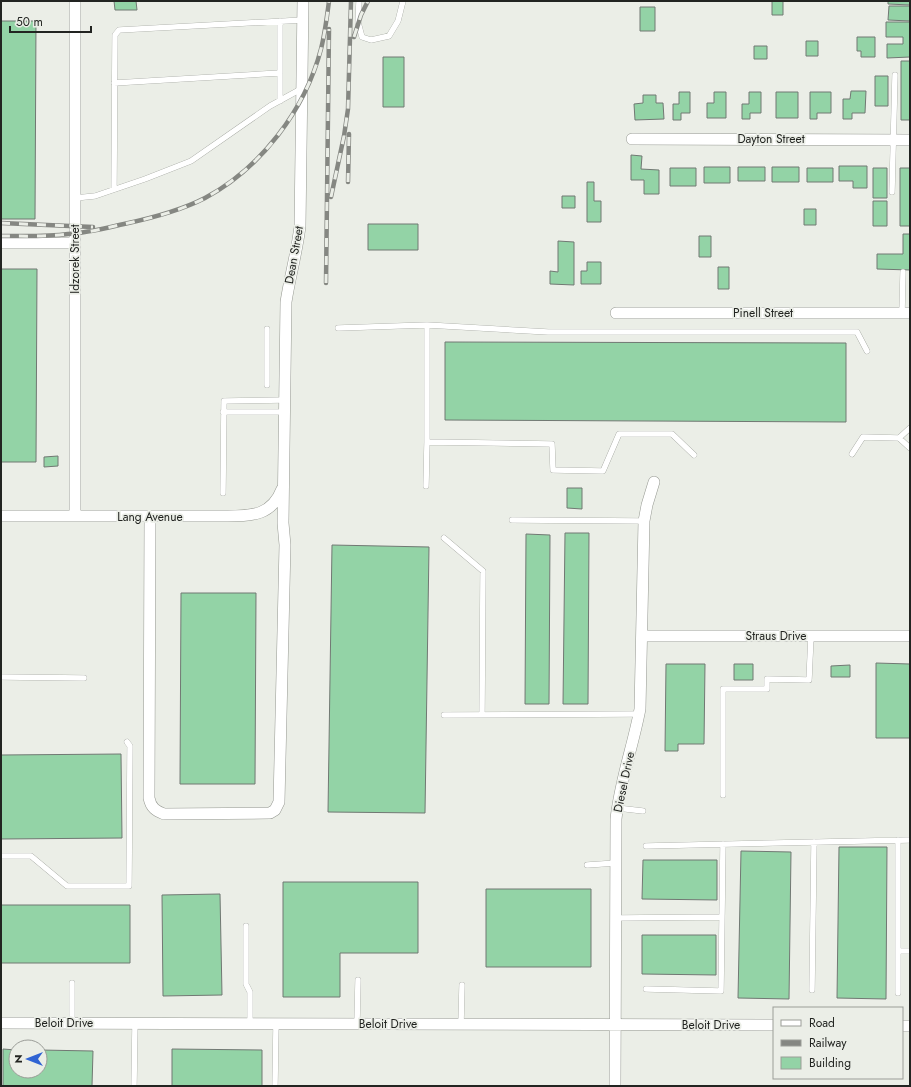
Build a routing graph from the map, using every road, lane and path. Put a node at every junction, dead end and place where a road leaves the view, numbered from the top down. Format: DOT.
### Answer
graph roads {
  1 [pos="75,1"];
  2 [pos="303,1"];
  3 [pos="359,1"];
  4 [pos="403,1"];
  5 [pos="302,20"];
  6 [pos="280,21"];
  7 [pos="280,73"];
  8 [pos="895,75"];
  9 [pos="114,83"];
  10 [pos="301,90"];
  11 [pos="280,101"];
  12 [pos="632,139"];
  13 [pos="893,140"];
  14 [pos="910,140"];
  15 [pos="114,189"];
  16 [pos="892,192"];
  17 [pos="75,198"];
  18 [pos="1,243"];
  19 [pos="74,243"];
  20 [pos="902,272"];
  21 [pos="616,313"];
  22 [pos="906,313"];
  23 [pos="427,325"];
  24 [pos="338,328"];
  25 [pos="267,329"];
  26 [pos="867,351"];
  27 [pos="267,385"];
  28 [pos="285,400"];
  29 [pos="223,412"];
  30 [pos="285,412"];
  31 [pos="910,428"];
  32 [pos="899,438"];
  33 [pos="427,442"];
  34 [pos="910,448"];
  35 [pos="852,454"];
  36 [pos="694,455"];
  37 [pos="654,482"];
  38 [pos="284,484"];
  39 [pos="426,486"];
  40 [pos="223,493"];
  41 [pos="1,516"];
  42 [pos="75,516"];
  43 [pos="150,517"];
  44 [pos="512,520"];
  45 [pos="644,521"];
  46 [pos="444,538"];
  47 [pos="642,636"];
  48 [pos="811,636"];
  49 [pos="910,636"];
  50 [pos="1,677"];
  51 [pos="84,678"];
  52 [pos="482,714"];
  53 [pos="639,714"];
  54 [pos="444,715"];
  55 [pos="127,742"];
  56 [pos="723,794"];
  57 [pos="617,808"];
  58 [pos="643,811"];
  59 [pos="898,840"];
  60 [pos="910,840"];
  61 [pos="814,842"];
  62 [pos="723,844"];
  63 [pos="646,846"];
  64 [pos="1,856"];
  65 [pos="616,863"];
  66 [pos="587,865"];
  67 [pos="722,917"];
  68 [pos="616,918"];
  69 [pos="246,926"];
  70 [pos="898,951"];
  71 [pos="910,951"];
  72 [pos="358,980"];
  73 [pos="72,984"];
  74 [pos="462,985"];
  75 [pos="646,988"];
  76 [pos="812,990"];
  77 [pos="898,994"];
  78 [pos="1,1023"];
  79 [pos="72,1023"];
  80 [pos="135,1023"];
  81 [pos="250,1024"];
  82 [pos="276,1024"];
  83 [pos="358,1024"];
  84 [pos="461,1024"];
  85 [pos="615,1025"];
  86 [pos="773,1025"];
  87 [pos="134,1086"];
  88 [pos="275,1086"];
  89 [pos="615,1086"];
  1 -- 17 [label="street, Idzorek Street"];
  2 -- 5 [label="street, Dean Street"];
  3 -- 4 [label="lane"];
  5 -- 6 [label="lane"];
  5 -- 10 [label="street, Dean Street"];
  6 -- 7 [label="lane"];
  6 -- 9 [label="lane"];
  7 -- 9 [label="lane"];
  7 -- 11 [label="lane"];
  8 -- 13 [label="lane"];
  9 -- 15 [label="lane"];
  10 -- 11 [label="lane"];
  10 -- 28 [label="street, Dean Street"];
  11 -- 15 [label="lane"];
  12 -- 13 [label="street, Dayton Street"];
  13 -- 14 [label="street, Dayton Street"];
  13 -- 16 [label="lane"];
  15 -- 17 [label="lane"];
  17 -- 19 [label="street, Idzorek Street"];
  18 -- 19 [label="street"];
  19 -- 42 [label="street, Idzorek Street"];
  20 -- 22 [label="lane"];
  21 -- 22 [label="street, Pinell Street"];
  23 -- 24 [label="lane"];
  23 -- 26 [label="lane"];
  23 -- 33 [label="lane"];
  25 -- 27 [label="lane"];
  28 -- 29 [label="lane"];
  28 -- 30 [label="street, Dean Street"];
  29 -- 30 [label="lane"];
  29 -- 40 [label="lane"];
  30 -- 38 [label="street, Dean Street"];
  31 -- 32 [label="lane"];
  32 -- 34 [label="lane"];
  32 -- 35 [label="lane"];
  33 -- 36 [label="lane"];
  33 -- 39 [label="lane"];
  37 -- 45 [label="street, Diesel Drive"];
  38 -- 43 [label="street, Lang Avenue"];
  38 -- 43 [label="street, Dean Street"];
  41 -- 42 [label="street, Lang Avenue"];
  42 -- 43 [label="street, Lang Avenue"];
  44 -- 45 [label="lane"];
  45 -- 47 [label="street, Diesel Drive"];
  46 -- 52 [label="lane"];
  47 -- 48 [label="street, Straus Drive"];
  47 -- 53 [label="street, Diesel Drive"];
  48 -- 49 [label="street, Straus Drive"];
  48 -- 56 [label="lane"];
  50 -- 51 [label="lane"];
  52 -- 53 [label="lane"];
  52 -- 54 [label="lane"];
  53 -- 57 [label="street, Diesel Drive"];
  55 -- 64 [label="lane"];
  57 -- 58 [label="lane"];
  57 -- 65 [label="street, Diesel Drive"];
  59 -- 60 [label="lane"];
  59 -- 61 [label="lane"];
  59 -- 70 [label="lane"];
  61 -- 62 [label="lane"];
  61 -- 76 [label="lane"];
  62 -- 63 [label="lane"];
  62 -- 67 [label="lane"];
  65 -- 66 [label="lane"];
  65 -- 68 [label="street, Diesel Drive"];
  67 -- 68 [label="lane"];
  67 -- 75 [label="lane"];
  68 -- 85 [label="street, Diesel Drive"];
  69 -- 81 [label="lane"];
  70 -- 71 [label="lane"];
  70 -- 77 [label="lane"];
  72 -- 83 [label="lane"];
  73 -- 79 [label="lane"];
  74 -- 84 [label="lane"];
  78 -- 79 [label="street, Beloit Drive"];
  79 -- 80 [label="street, Beloit Drive"];
  80 -- 81 [label="street, Beloit Drive"];
  80 -- 87 [label="lane"];
  81 -- 82 [label="street, Beloit Drive"];
  82 -- 83 [label="street, Beloit Drive"];
  82 -- 88 [label="lane"];
  83 -- 84 [label="street, Beloit Drive"];
  84 -- 85 [label="street, Beloit Drive"];
  85 -- 86 [label="street, Beloit Drive"];
  85 -- 89 [label="street, Diesel Drive"];
}
